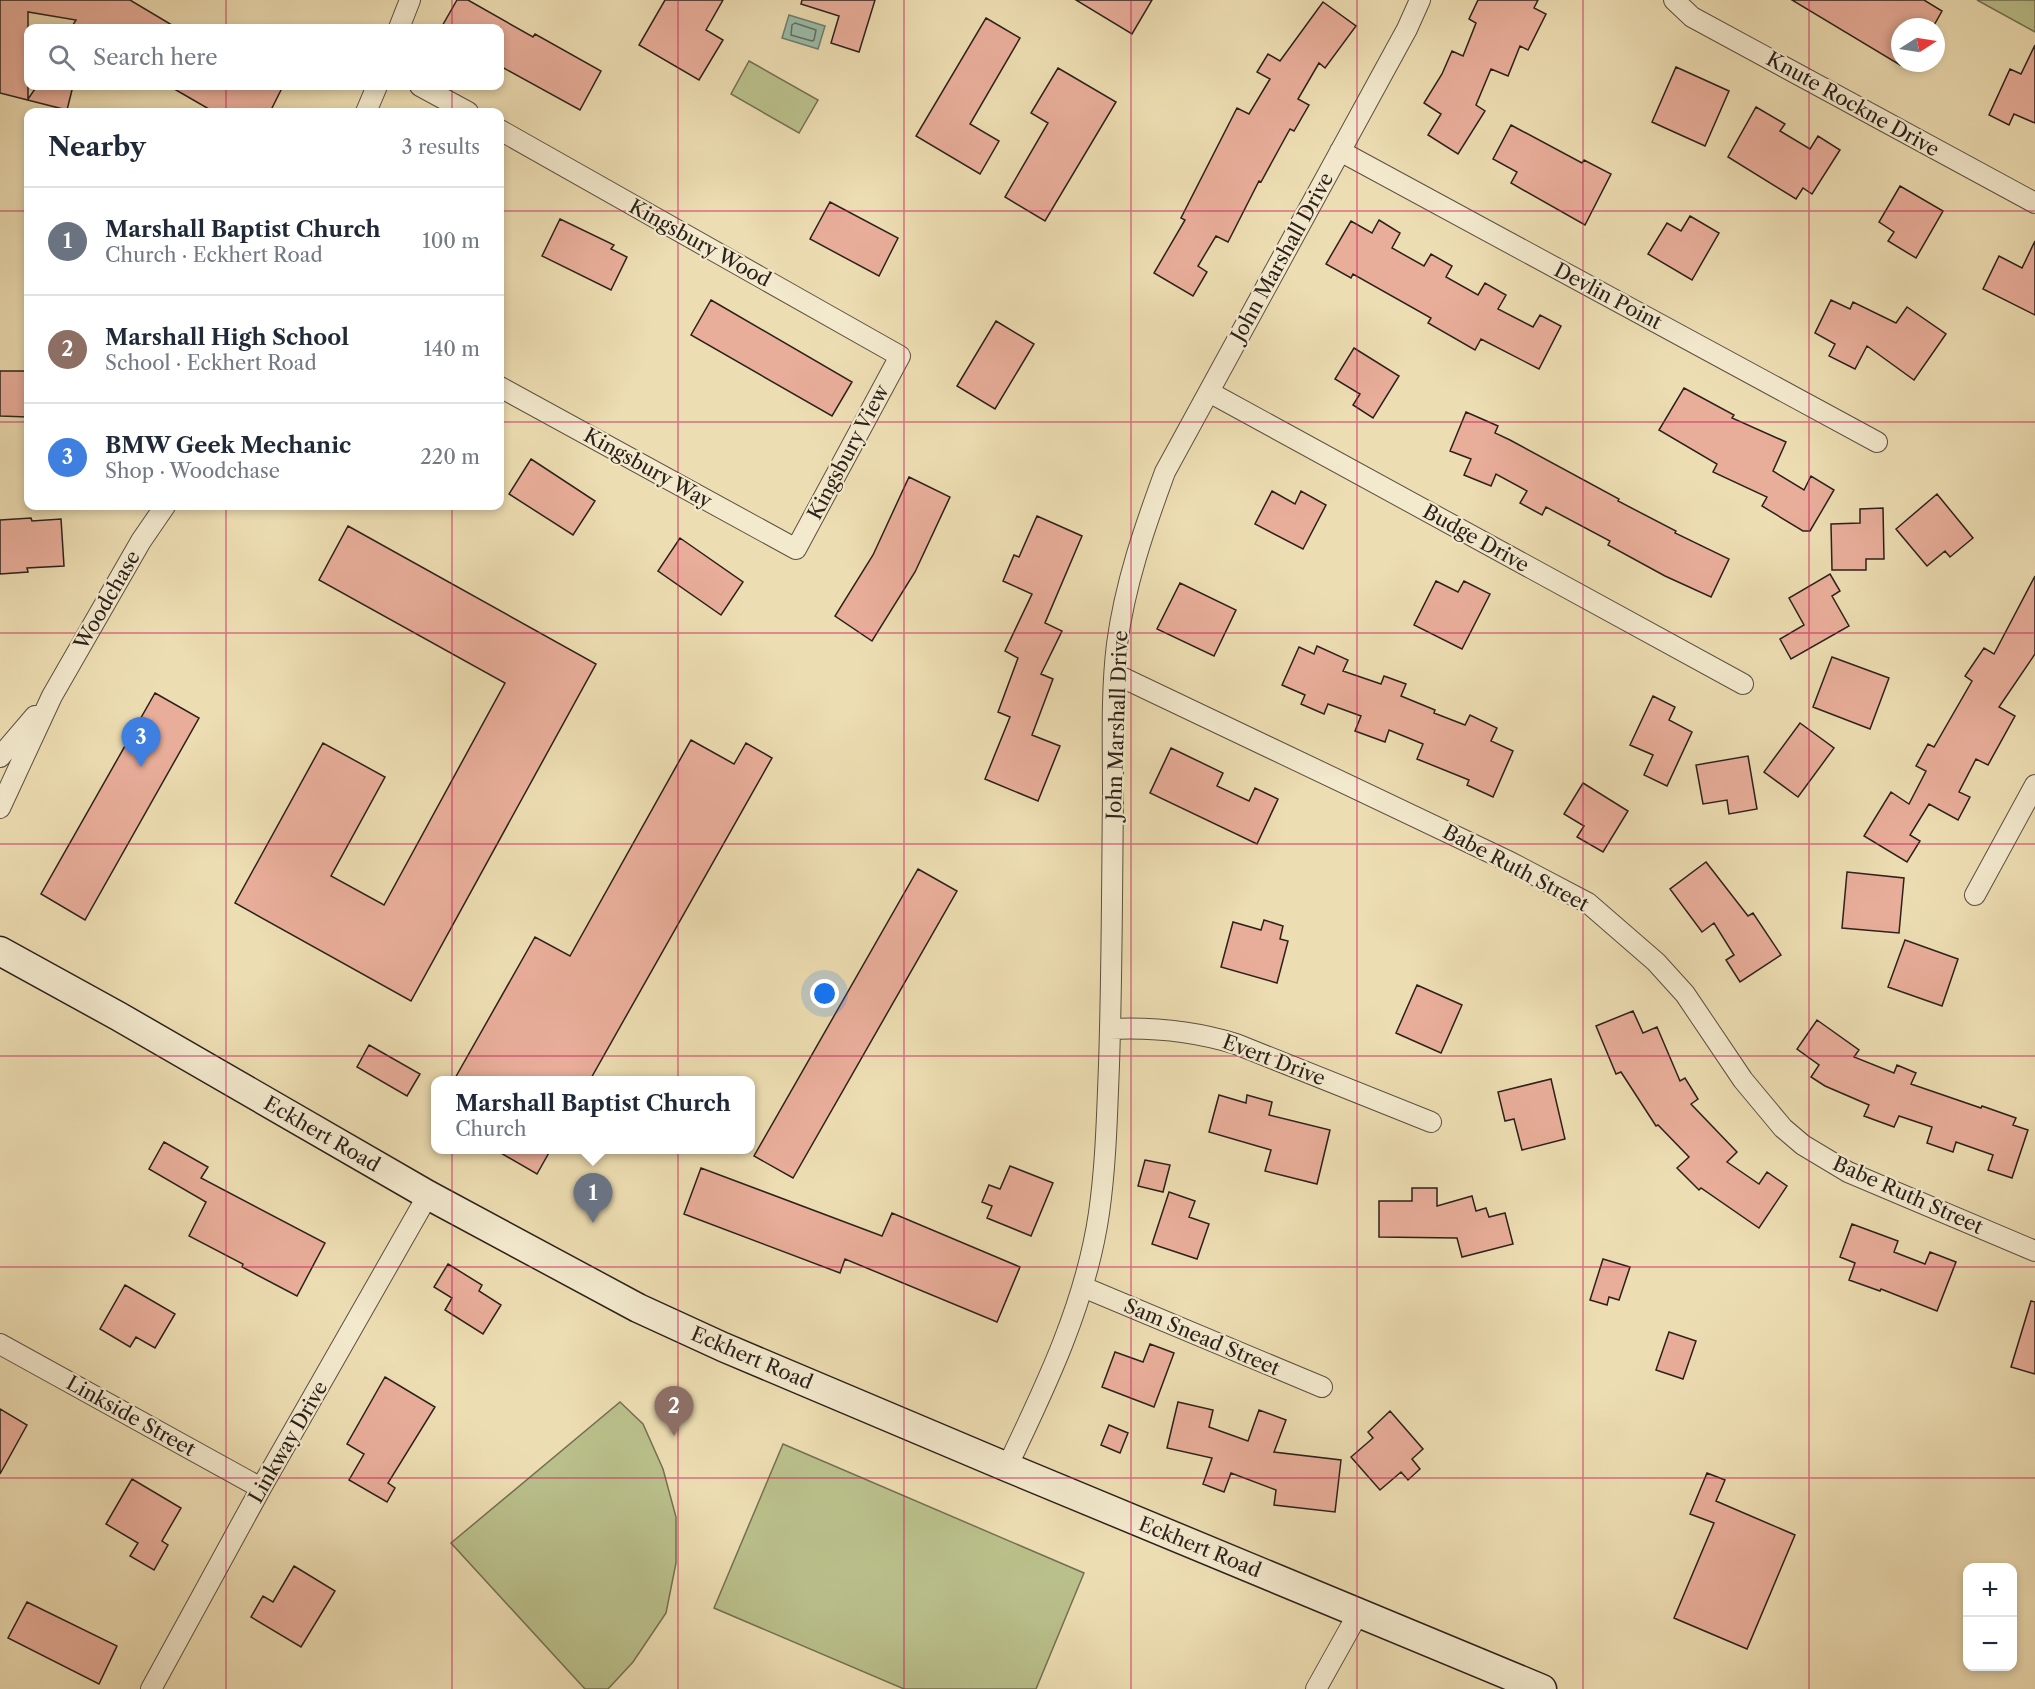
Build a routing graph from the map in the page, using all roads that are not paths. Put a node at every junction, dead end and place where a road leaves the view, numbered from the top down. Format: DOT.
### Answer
graph roads {
  1 [pos="410,0"];
  2 [pos="1420,0"];
  3 [pos="1674,0"];
  4 [pos="401,24"];
  5 [pos="375,90"];
  6 [pos="427,90"];
  7 [pos="368,108"];
  8 [pos="461,108"];
  9 [pos="504,132"];
  10 [pos="1340,151"];
  11 [pos="2035,203"];
  12 [pos="900,356"];
  13 [pos="504,389"];
  14 [pos="1209,392"];
  15 [pos="1876,442"];
  16 [pos="162,510"];
  17 [pos="796,549"];
  18 [pos="1115,674"];
  19 [pos="1743,684"];
  20 [pos="52,696"];
  21 [pos="0,757"];
  22 [pos="2035,785"];
  23 [pos="0,808"];
  24 [pos="1975,895"];
  25 [pos="0,951"];
  26 [pos="1110,1029"];
  27 [pos="1431,1122"];
  28 [pos="428,1195"];
  29 [pos="2035,1251"];
  30 [pos="1083,1287"];
  31 [pos="0,1344"];
  32 [pos="1322,1387"];
  33 [pos="1007,1467"];
  34 [pos="261,1488"];
  35 [pos="1359,1612"];
  36 [pos="151,1689"];
  37 [pos="1316,1689"];
  38 [pos="1542,1689"];
  1 -- 4 [label="street"];
  2 -- 10 [label="street, John Marshall Drive"];
  3 -- 11 [label="street, Knute Rockne Drive"];
  5 -- 7 [label="street"];
  6 -- 8 [label="street"];
  9 -- 12 [label="street, Kingsbury Wood"];
  10 -- 14 [label="street, John Marshall Drive"];
  10 -- 15 [label="street, Devlin Point"];
  12 -- 17 [label="street, Kingsbury View"];
  13 -- 17 [label="street, Kingsbury Way"];
  14 -- 18 [label="street, John Marshall Drive"];
  14 -- 19 [label="street, Budge Drive"];
  16 -- 20 [label="street, Woodchase"];
  18 -- 26 [label="street, John Marshall Drive"];
  18 -- 29 [label="street, Babe Ruth Street"];
  20 -- 21 [label="street, Woodchase"];
  20 -- 23 [label="street, Woodchase"];
  22 -- 24 [label="street"];
  25 -- 28 [label="main road, Eckhert Road"];
  26 -- 27 [label="street, Evert Drive"];
  26 -- 30 [label="street, John Marshall Drive"];
  28 -- 33 [label="main road, Eckhert Road"];
  28 -- 34 [label="street, Linkway Drive"];
  30 -- 32 [label="street, Sam Snead Street"];
  30 -- 33 [label="street, John Marshall Drive"];
  31 -- 34 [label="street, Linkside Street"];
  33 -- 35 [label="main road, Eckhert Road"];
  34 -- 36 [label="street, Linkway Drive"];
  35 -- 37 [label="street"];
  35 -- 38 [label="main road, Eckhert Road"];
}
